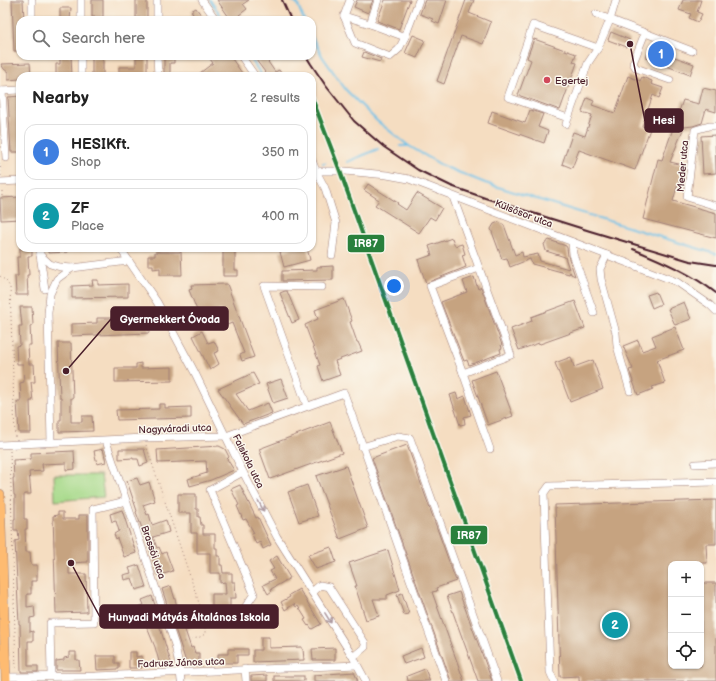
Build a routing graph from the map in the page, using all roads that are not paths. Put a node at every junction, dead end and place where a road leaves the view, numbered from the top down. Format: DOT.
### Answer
graph roads {
  1 [pos="32,0"];
  2 [pos="81,0"];
  3 [pos="157,0"];
  4 [pos="202,0"];
  5 [pos="350,0"];
  6 [pos="378,0"];
  7 [pos="419,0"];
  8 [pos="616,0"];
  9 [pos="596,14"];
  10 [pos="32,16"];
  11 [pos="81,16"];
  12 [pos="157,16"];
  13 [pos="213,16"];
  14 [pos="344,16"];
  15 [pos="610,20"];
  16 [pos="370,24"];
  17 [pos="645,33"];
  18 [pos="405,37"];
  19 [pos="598,48"];
  20 [pos="692,51"];
  21 [pos="81,60"];
  22 [pos="158,60"];
  23 [pos="244,60"];
  24 [pos="81,72"];
  25 [pos="158,72"];
  26 [pos="252,72"];
  27 [pos="670,80"];
  28 [pos="16,90"];
  29 [pos="1,91"];
  30 [pos="716,126"];
  31 [pos="3,158"];
  32 [pos="316,171"];
  33 [pos="316,174"];
  34 [pos="16,181"];
  35 [pos="1,182"];
  36 [pos="453,196"];
  37 [pos="716,206"];
  38 [pos="572,242"];
  39 [pos="40,252"];
  40 [pos="123,252"];
  41 [pos="332,255"];
  42 [pos="607,255"];
  43 [pos="129,262"];
  44 [pos="72,268"];
  45 [pos="479,268"];
  46 [pos="322,287"];
  47 [pos="45,288"];
  48 [pos="594,312"];
  49 [pos="716,312"];
  50 [pos="463,374"];
  51 [pos="630,391"];
  52 [pos="307,406"];
  53 [pos="226,436"];
  54 [pos="106,441"];
  55 [pos="51,442"];
  56 [pos="0,445"];
  57 [pos="362,447"];
  58 [pos="490,449"];
  59 [pos="716,463"];
  60 [pos="695,464"];
  61 [pos="243,472"];
  62 [pos="716,482"];
  63 [pos="0,494"];
  64 [pos="126,501"];
  65 [pos="0,519"];
  66 [pos="1,571"];
  67 [pos="312,592"];
  68 [pos="216,617"];
  69 [pos="353,657"];
  70 [pos="357,665"];
  71 [pos="246,669"];
  72 [pos="180,671"];
  73 [pos="51,676"];
  74 [pos="96,678"];
  75 [pos="6,679"];
  76 [pos="181,681"];
  77 [pos="246,681"];
  78 [pos="366,681"];
  79 [pos="446,681"];
  80 [pos="497,681"];
  81 [pos="554,681"];
  1 -- 10 [label="street"];
  2 -- 11 [label="street"];
  3 -- 12 [label="street"];
  4 -- 13 [label="street"];
  5 -- 14 [label="street"];
  6 -- 16 [label="street"];
  7 -- 18 [label="street"];
  8 -- 15 [label="street"];
  9 -- 15 [label="street"];
  14 -- 16 [label="street"];
  14 -- 18 [label="street"];
  15 -- 17 [label="street"];
  15 -- 19 [label="street"];
  16 -- 18 [label="street"];
  17 -- 20 [label="street"];
  17 -- 27 [label="street"];
  19 -- 19 [label="street"];
  21 -- 24 [label="street"];
  22 -- 25 [label="street"];
  23 -- 26 [label="street"];
  28 -- 29 [label="street"];
  29 -- 31 [label="street"];
  30 -- 37 [label="street, Meder utca"];
  32 -- 36 [label="street, Külsősor utca"];
  33 -- 41 [label="street"];
  34 -- 35 [label="street"];
  36 -- 38 [label="street, Külsősor utca"];
  36 -- 45 [label="street"];
  38 -- 42 [label="street, Külsősor utca"];
  38 -- 48 [label="street"];
  39 -- 44 [label="street"];
  39 -- 47 [label="street"];
  40 -- 43 [label="street, Faiskola utca"];
  42 -- 49 [label="street, Külsősor utca"];
  42 -- 51 [label="street"];
  43 -- 44 [label="street"];
  43 -- 53 [label="street, Faiskola utca"];
  44 -- 55 [label="street"];
  45 -- 50 [label="street"];
  45 -- 50 [label="street"];
  46 -- 52 [label="street"];
  50 -- 58 [label="street"];
  52 -- 53 [label="street, Nagyváradi utca"];
  52 -- 57 [label="street, Nagyváradi utca"];
  53 -- 54 [label="street, Nagyváradi utca"];
  53 -- 61 [label="street, Faiskola utca"];
  54 -- 55 [label="street, Nagyváradi utca"];
  54 -- 64 [label="street, Brassói utca"];
  55 -- 56 [label="street, Nagyváradi utca"];
  57 -- 79 [label="street"];
  57 -- 80 [label="street"];
  59 -- 60 [label="street"];
  61 -- 67 [label="street, Faiskola utca, one-way"];
  61 -- 68 [label="street"];
  62 -- 81 [label="street"];
  63 -- 65 [label="main road"];
  64 -- 72 [label="street, Brassói utca"];
  64 -- 73 [label="street"];
  65 -- 66 [label="main road"];
  66 -- 75 [label="main road"];
  67 -- 69 [label="street, Faiskola utca, one-way"];
  67 -- 69 [label="street"];
  69 -- 70 [label="street, Faiskola utca"];
  70 -- 71 [label="street, Fadrusz János utca"];
  70 -- 78 [label="street, Faiskola utca"];
  71 -- 72 [label="street, Fadrusz János utca"];
  71 -- 77 [label="street"];
  72 -- 74 [label="street, Fadrusz János utca"];
  72 -- 76 [label="street, Brassói utca"];
  73 -- 74 [label="street, Fadrusz János utca"];
  73 -- 75 [label="street, Fadrusz János utca"];
}
